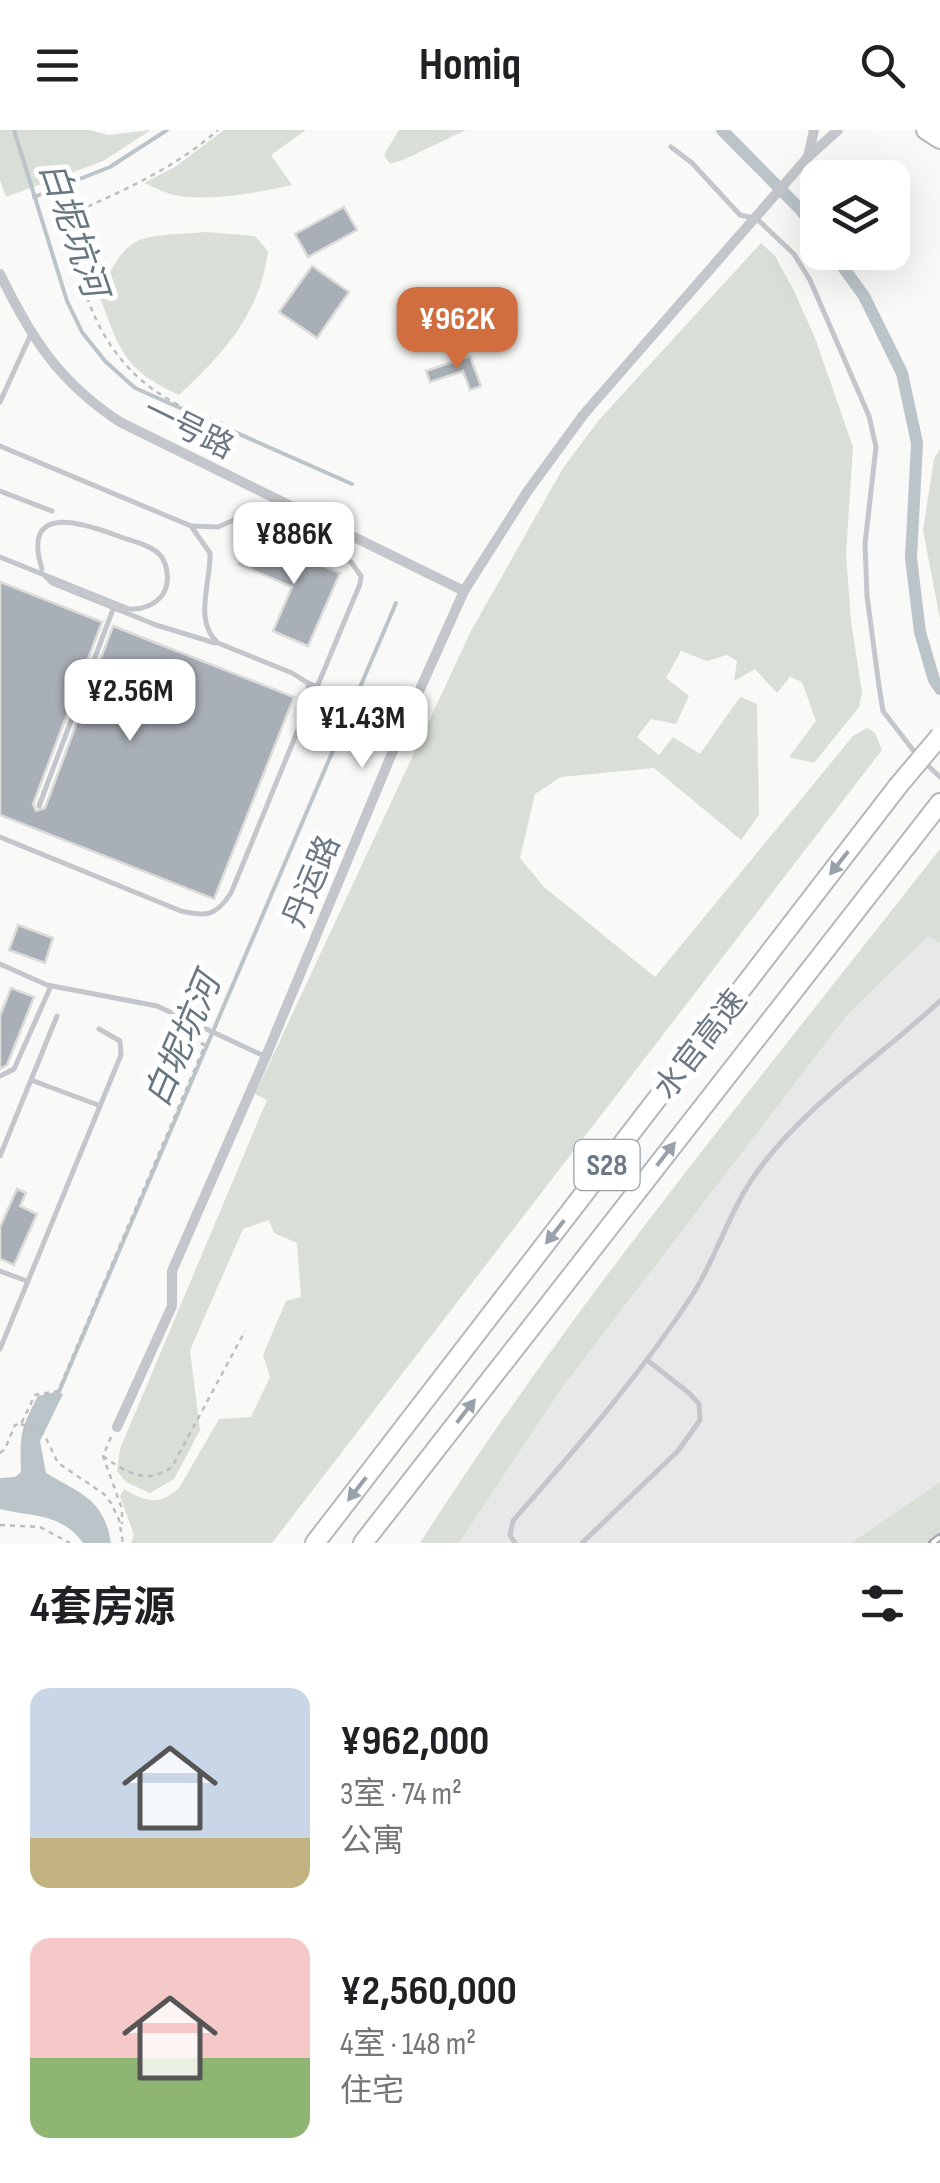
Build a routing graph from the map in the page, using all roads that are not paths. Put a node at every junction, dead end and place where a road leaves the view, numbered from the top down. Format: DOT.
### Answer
graph roads {
  1 [pos="814,130"];
  2 [pos="838,130"];
  3 [pos="926,130"];
  4 [pos="940,139"];
  5 [pos="671,147"];
  6 [pos="808,157"];
  7 [pos="756,218"];
  8 [pos="0,274"];
  9 [pos="31,334"];
  10 [pos="0,402"];
  11 [pos="0,446"];
  12 [pos="0,491"];
  13 [pos="52,511"];
  14 [pos="191,526"];
  15 [pos="0,557"];
  16 [pos="464,591"];
  17 [pos="116,604"];
  18 [pos="218,643"];
  19 [pos="308,683"];
  20 [pos="317,686"];
  21 [pos="400,734"];
  22 [pos="940,736"];
  23 [pos="940,777"];
  24 [pos="39,806"];
  25 [pos="936,808"];
  26 [pos="0,837"];
  27 [pos="0,964"];
  28 [pos="51,986"];
  29 [pos="940,1001"];
  30 [pos="57,1016"];
  31 [pos="99,1029"];
  32 [pos="266,1056"];
  33 [pos="0,1076"];
  34 [pos="31,1080"];
  35 [pos="99,1105"];
  36 [pos="0,1156"];
  37 [pos="0,1271"];
  38 [pos="27,1281"];
  39 [pos="0,1349"];
  40 [pos="647,1360"];
  41 [pos="117,1427"];
  42 [pos="316,1543"];
  43 [pos="363,1543"];
  44 [pos="515,1543"];
  45 [pos="582,1543"];
  1 -- 6 [label="street, 丹运路"];
  2 -- 6 [label="street, 丹运路"];
  3 -- 4 [label="highway"];
  5 -- 7 [label="lane"];
  6 -- 7 [label="street, 丹运路"];
  7 -- 16 [label="street, 丹运路"];
  7 -- 23 [label="lane"];
  8 -- 9 [label="street, 一号路"];
  9 -- 10 [label="lane"];
  9 -- 16 [label="street, 一号路"];
  11 -- 14 [label="lane"];
  12 -- 13 [label="lane"];
  14 -- 18 [label="lane"];
  14 -- 20 [label="lane"];
  15 -- 17 [label="lane, bridge"];
  16 -- 21 [label="street, 丹运路"];
  17 -- 18 [label="lane, bridge"];
  17 -- 24 [label="lane, bridge"];
  18 -- 19 [label="lane"];
  19 -- 20 [label="lane"];
  19 -- 26 [label="lane"];
  20 -- 21 [label="lane"];
  21 -- 32 [label="street, 丹运路"];
  22 -- 42 [label="highway, 水官高速 / S28, one-way, bridge"];
  43 -- 25 [label="highway, 水官高速 / S28, one-way"];
  27 -- 28 [label="lane"];
  28 -- 32 [label="lane"];
  28 -- 33 [label="lane"];
  29 -- 40 [label="lane"];
  30 -- 34 [label="lane"];
  31 -- 35 [label="lane"];
  32 -- 41 [label="street, 丹运路"];
  34 -- 35 [label="lane"];
  34 -- 36 [label="lane"];
  35 -- 38 [label="lane"];
  37 -- 38 [label="lane"];
  38 -- 39 [label="lane"];
  40 -- 44 [label="lane"];
  40 -- 45 [label="lane"];
}
